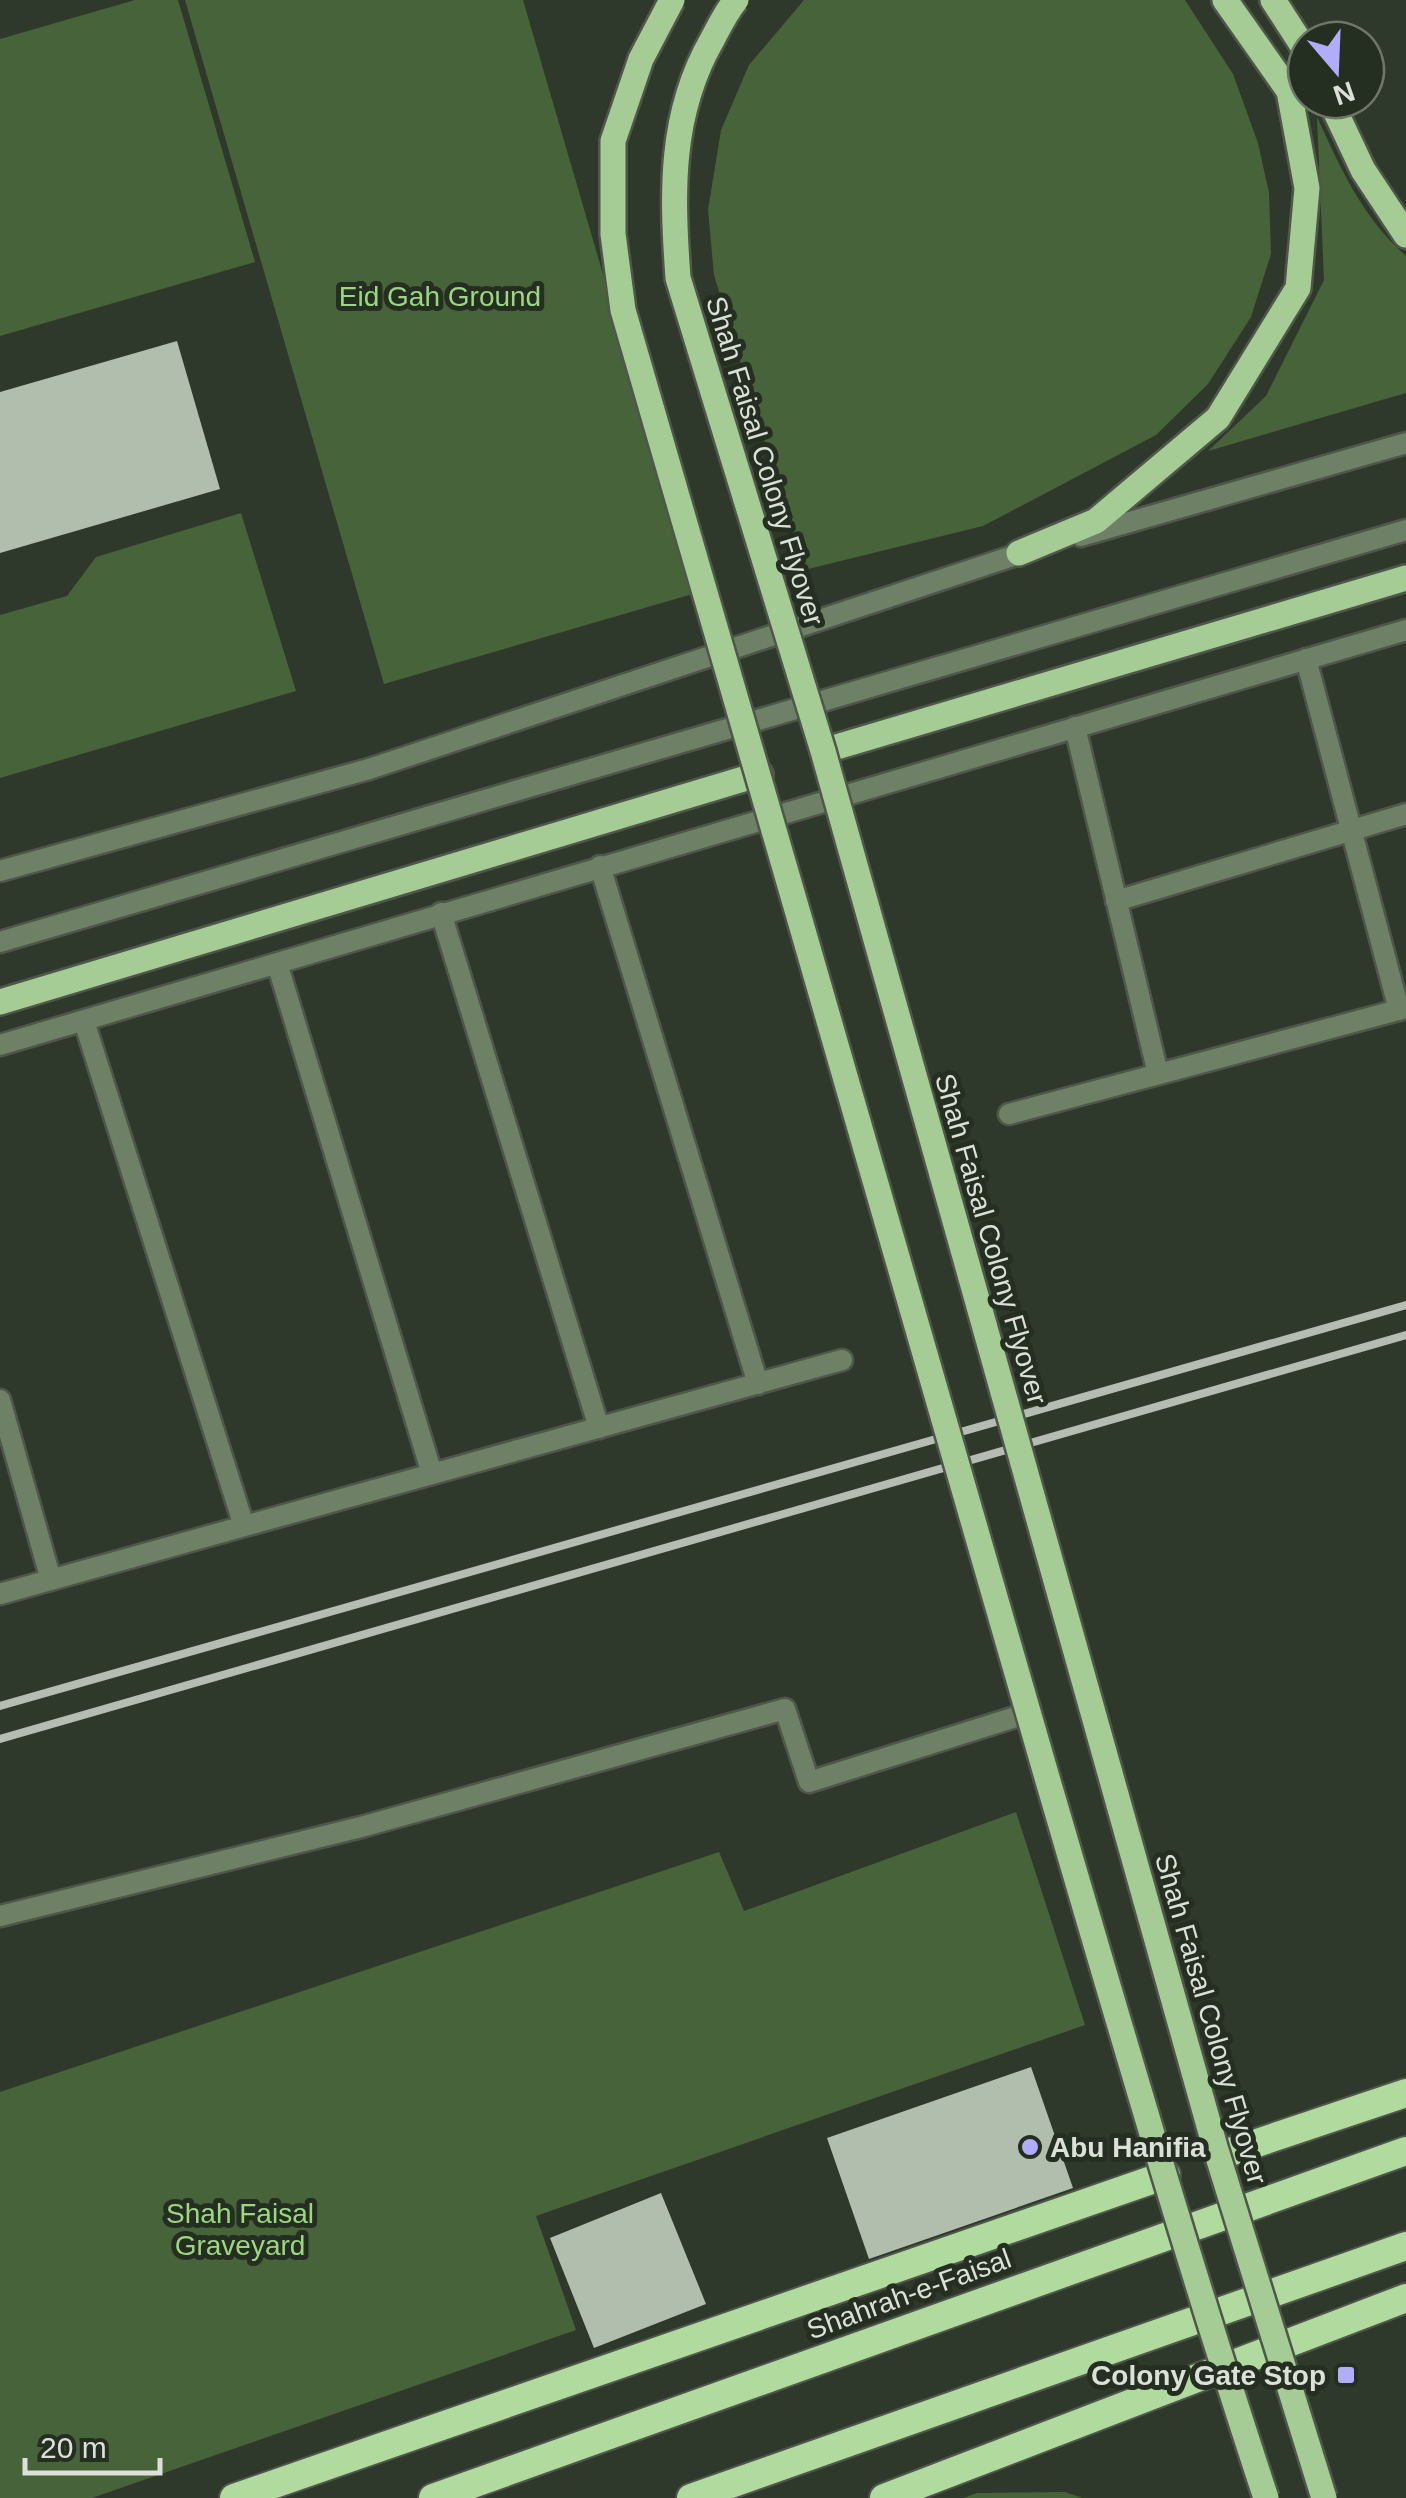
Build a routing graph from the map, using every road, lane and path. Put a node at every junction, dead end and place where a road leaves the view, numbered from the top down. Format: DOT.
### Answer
graph roads {
  1 [pos="672,0"];
  2 [pos="736,0"];
  3 [pos="1225,0"];
  4 [pos="1339,120"];
  5 [pos="1406,235"];
  6 [pos="1406,443"];
  7 [pos="1406,530"];
  8 [pos="1019,553"];
  9 [pos="1406,578"];
  10 [pos="1406,630"];
  11 [pos="1306,659"];
  12 [pos="1075,727"];
  13 [pos="823,751"];
  14 [pos="760,774"];
  15 [pos="1406,814"];
  16 [pos="1352,830"];
  17 [pos="600,866"];
  18 [pos="0,871"];
  19 [pos="1116,901"];
  20 [pos="441,913"];
  21 [pos="0,942"];
  22 [pos="277,963"];
  23 [pos="0,1002"];
  24 [pos="1403,1009"];
  25 [pos="84,1021"];
  26 [pos="0,1046"];
  27 [pos="1158,1074"];
  28 [pos="1010,1114"];
  29 [pos="842,1360"];
  30 [pos="758,1384"];
  31 [pos="0,1400"];
  32 [pos="599,1428"];
  33 [pos="432,1474"];
  34 [pos="244,1526"];
  35 [pos="52,1580"];
  36 [pos="0,1594"];
  37 [pos="1028,1713"];
  38 [pos="0,1916"];
  39 [pos="1406,2093"];
  40 [pos="1406,2151"];
  41 [pos="1218,2156"];
  42 [pos="1166,2176"];
  43 [pos="1406,2246"];
  44 [pos="1406,2298"];
  45 [pos="234,2498"];
  46 [pos="433,2498"];
  47 [pos="691,2498"];
  48 [pos="884,2498"];
  49 [pos="1266,2498"];
  50 [pos="1324,2498"];
  1 -- 14 [label="main road, bridge"];
  2 -- 13 [label="main road, Shah Faisal Colony Flyover, bridge"];
  3 -- 8 [label="main road"];
  4 -- 5 [label="main road"];
  6 -- 8 [label="street"];
  7 -- 21 [label="street"];
  8 -- 18 [label="street"];
  9 -- 13 [label="main road"];
  10 -- 11 [label="street"];
  11 -- 12 [label="street"];
  11 -- 16 [label="street"];
  12 -- 17 [label="street"];
  12 -- 19 [label="street"];
  13 -- 41 [label="main road, Shah Faisal Colony Flyover, bridge"];
  14 -- 23 [label="main road"];
  14 -- 37 [label="main road, bridge"];
  15 -- 16 [label="street"];
  16 -- 19 [label="street"];
  16 -- 24 [label="street"];
  17 -- 20 [label="street"];
  17 -- 30 [label="street"];
  19 -- 27 [label="street"];
  20 -- 22 [label="street"];
  20 -- 32 [label="street"];
  22 -- 25 [label="street"];
  22 -- 33 [label="street"];
  24 -- 27 [label="street"];
  25 -- 26 [label="street"];
  25 -- 34 [label="street"];
  27 -- 28 [label="street"];
  29 -- 30 [label="street"];
  30 -- 32 [label="street"];
  31 -- 35 [label="street"];
  32 -- 33 [label="street"];
  33 -- 34 [label="street"];
  34 -- 35 [label="street"];
  35 -- 36 [label="street"];
  37 -- 38 [label="street"];
  37 -- 42 [label="main road, bridge"];
  39 -- 41 [label="highway"];
  40 -- 46 [label="highway, Shahrah-e-Faisal"];
  41 -- 50 [label="main road, Shah Faisal Colony Flyover, bridge"];
  42 -- 45 [label="highway"];
  42 -- 49 [label="main road, bridge"];
  43 -- 47 [label="highway"];
  44 -- 48 [label="highway"];
}
